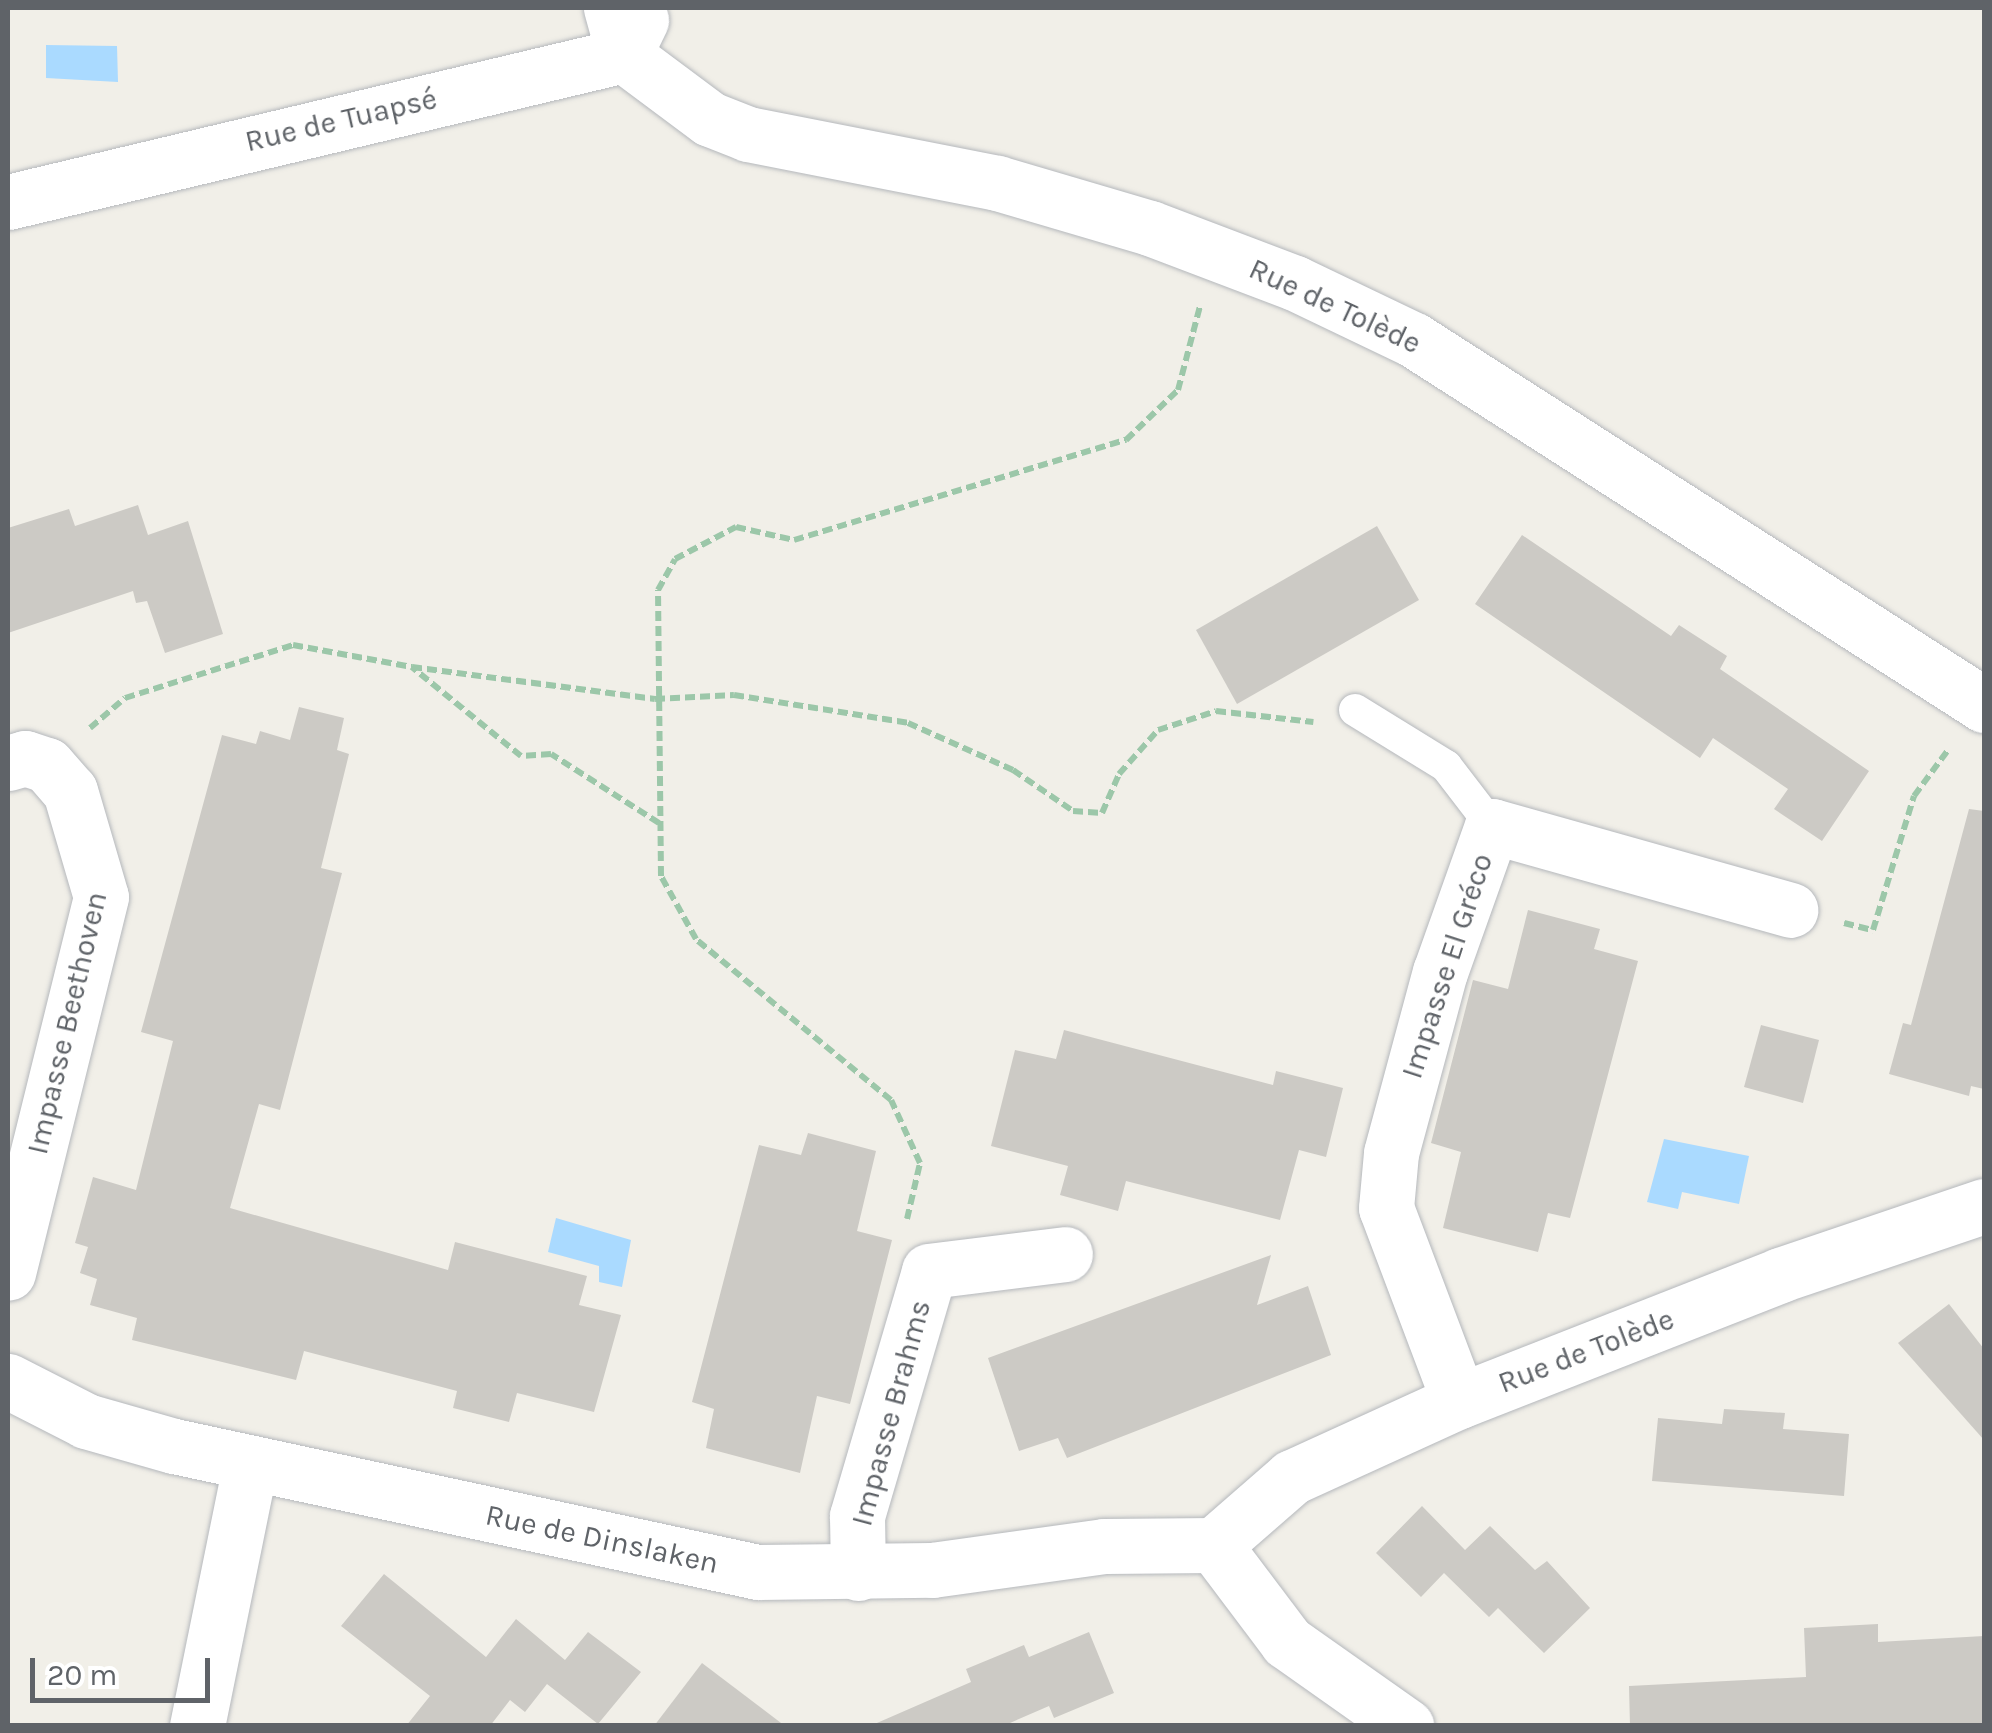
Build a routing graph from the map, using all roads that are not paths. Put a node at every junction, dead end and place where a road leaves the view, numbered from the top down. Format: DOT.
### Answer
graph roads {
  1 [pos="627,23"];
  2 [pos="8,202"];
  3 [pos="1355,710"];
  4 [pos="1976,722"];
  5 [pos="28,764"];
  6 [pos="1492,826"];
  7 [pos="1790,910"];
  8 [pos="1984,1206"];
  9 [pos="1064,1254"];
  10 [pos="8,1272"];
  11 [pos="8,1382"];
  12 [pos="1459,1401"];
  13 [pos="250,1465"];
  14 [pos="1214,1545"];
  15 [pos="858,1573"];
  16 [pos="197,1726"];
  17 [pos="1406,1726"];
  1 -- 2 [label="street, Rue de Tuapsé"];
  1 -- 4 [label="street, Rue de Tolède"];
  3 -- 6 [label="lane"];
  5 -- 10 [label="street, Impasse Beethoven"];
  6 -- 7 [label="street, Impasse El Gréco"];
  6 -- 12 [label="street, Impasse El Gréco"];
  8 -- 12 [label="street, Rue de Tolède"];
  9 -- 15 [label="street, Impasse Brahms"];
  11 -- 13 [label="street, Rue de Dinslaken"];
  12 -- 14 [label="street, Rue de Tolède"];
  13 -- 15 [label="street, Rue de Dinslaken"];
  13 -- 16 [label="street"];
  14 -- 15 [label="street, Rue de Dinslaken"];
  14 -- 17 [label="street"];
}
